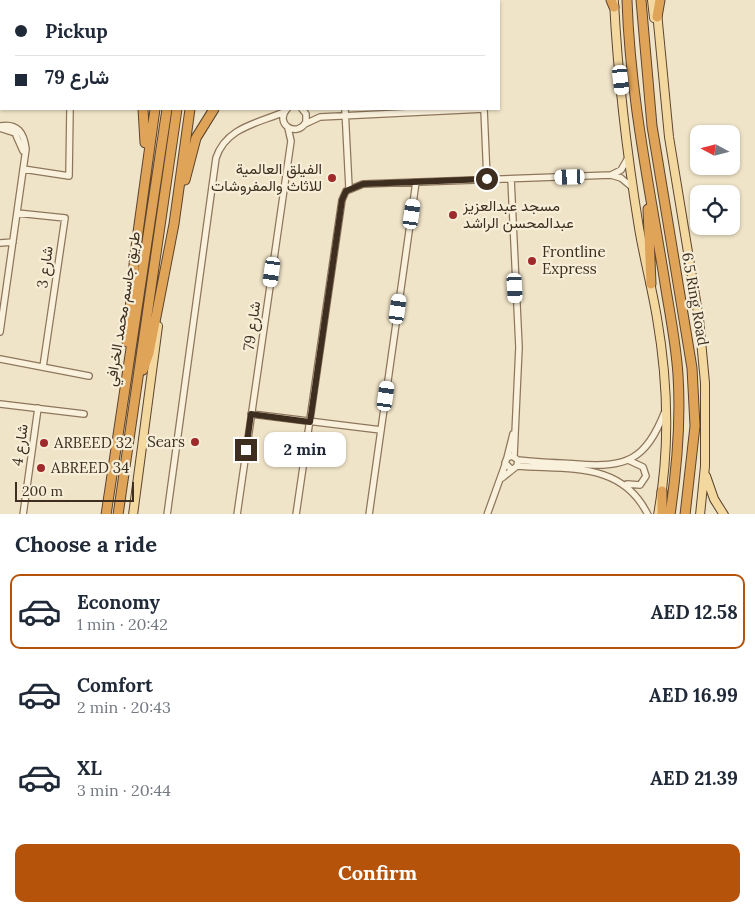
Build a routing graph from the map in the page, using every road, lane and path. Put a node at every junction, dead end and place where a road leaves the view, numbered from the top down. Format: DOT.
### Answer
graph roads {
  1 [pos="627,0"];
  2 [pos="641,0"];
  3 [pos="654,0"];
  4 [pos="660,0"];
  5 [pos="614,2"];
  6 [pos="657,17"];
  7 [pos="659,34"];
  8 [pos="70,110"];
  9 [pos="143,110"];
  10 [pos="155,110"];
  11 [pos="167,110"];
  12 [pos="177,110"];
  13 [pos="190,110"];
  14 [pos="213,110"];
  15 [pos="286,110"];
  16 [pos="303,110"];
  17 [pos="438,110"];
  18 [pos="484,110"];
  19 [pos="345,112"];
  20 [pos="320,117"];
  21 [pos="267,119"];
  22 [pos="286,126"];
  23 [pos="302,126"];
  24 [pos="0,127"];
  25 [pos="291,141"];
  26 [pos="628,156"];
  27 [pos="23,170"];
  28 [pos="646,173"];
  29 [pos="611,175"];
  30 [pos="487,179"];
  31 [pos="511,179"];
  32 [pos="416,182"];
  33 [pos="349,188"];
  34 [pos="633,188"];
  35 [pos="143,194"];
  36 [pos="17,213"];
  37 [pos="174,224"];
  38 [pos="13,242"];
  39 [pos="0,243"];
  40 [pos="164,273"];
  41 [pos="651,284"];
  42 [pos="1,317"];
  43 [pos="0,332"];
  44 [pos="0,359"];
  45 [pos="43,367"];
  46 [pos="89,376"];
  47 [pos="124,388"];
  48 [pos="136,392"];
  49 [pos="0,404"];
  50 [pos="38,408"];
  51 [pos="666,409"];
  52 [pos="84,414"];
  53 [pos="251,414"];
  54 [pos="310,422"];
  55 [pos="381,430"];
  56 [pos="513,432"];
  57 [pos="507,458"];
  58 [pos="628,460"];
  59 [pos="516,461"];
  60 [pos="505,465"];
  61 [pos="704,466"];
  62 [pos="511,469"];
  63 [pos="502,478"];
  64 [pos="625,484"];
  65 [pos="662,491"];
  66 [pos="686,513"];
  67 [pos="22,514"];
  68 [pos="104,514"];
  69 [pos="118,514"];
  70 [pos="133,514"];
  71 [pos="167,514"];
  72 [pos="237,514"];
  73 [pos="296,514"];
  74 [pos="369,514"];
  75 [pos="487,514"];
  76 [pos="648,514"];
  77 [pos="658,514"];
  78 [pos="662,514"];
  79 [pos="670,514"];
  80 [pos="700,514"];
  81 [pos="724,514"];
  1 -- 28 [label="highway, 6.5 Ring Road"];
  2 -- 66 [label="highway, 6.5 Ring Road"];
  3 -- 6 [label="main road"];
  3 -- 7 [label="main road"];
  4 -- 6 [label="highway"];
  5 -- 26 [label="main road"];
  6 -- 7 [label="main road"];
  7 -- 61 [label="main road"];
  8 -- 27 [label="street"];
  9 -- 35 [label="highway"];
  10 -- 35 [label="highway"];
  11 -- 47 [label="highway, طريق جاسم محمد الخرافي"];
  12 -- 48 [label="highway, طريق جاسم محمد الخرافي"];
  13 -- 37 [label="highway"];
  14 -- 37 [label="highway"];
  15 -- 21 [label="street"];
  15 -- 22 [label="street, شارع 79"];
  16 -- 20 [label="street"];
  16 -- 23 [label="street"];
  17 -- 19 [label="street"];
  18 -- 30 [label="street"];
  19 -- 20 [label="street"];
  19 -- 33 [label="street"];
  20 -- 23 [label="street"];
  21 -- 22 [label="street"];
  21 -- 71 [label="street"];
  22 -- 23 [label="street"];
  22 -- 25 [label="street, شارع 79"];
  23 -- 25 [label="street, شارع 79"];
  24 -- 27 [label="street"];
  25 -- 53 [label="street, شارع 79"];
  26 -- 29 [label="street"];
  26 -- 34 [label="main road"];
  27 -- 36 [label="street"];
  28 -- 41 [label="highway"];
  28 -- 79 [label="highway, 6.5 Ring Road"];
  29 -- 31 [label="street"];
  29 -- 34 [label="street"];
  30 -- 31 [label="street"];
  30 -- 32 [label="street"];
  31 -- 56 [label="street"];
  32 -- 33 [label="street"];
  32 -- 55 [label="street"];
  33 -- 54 [label="street"];
  34 -- 41 [label="main road"];
  35 -- 47 [label="highway"];
  36 -- 38 [label="street"];
  36 -- 45 [label="street, شارع 3"];
  37 -- 40 [label="highway"];
  38 -- 39 [label="street"];
  38 -- 42 [label="street"];
  40 -- 48 [label="highway"];
  40 -- 70 [label="main road"];
  41 -- 51 [label="main road"];
  42 -- 43 [label="street"];
  44 -- 45 [label="street"];
  45 -- 46 [label="street"];
  47 -- 68 [label="highway, طريق جاسم محمد الخرافي"];
  48 -- 69 [label="highway, طريق جاسم محمد الخرافي"];
  49 -- 50 [label="street, شارع 4"];
  50 -- 52 [label="street, شارع 4"];
  50 -- 67 [label="street, شارع 4"];
  51 -- 58 [label="street"];
  51 -- 65 [label="main road"];
  53 -- 54 [label="street"];
  53 -- 72 [label="street, شارع 79"];
  54 -- 55 [label="street"];
  54 -- 73 [label="street"];
  55 -- 74 [label="street"];
  56 -- 57 [label="street"];
  56 -- 59 [label="street"];
  57 -- 59 [label="street"];
  57 -- 60 [label="street"];
  58 -- 59 [label="street"];
  58 -- 64 [label="street"];
  59 -- 62 [label="street"];
  59 -- 64 [label="street"];
  60 -- 62 [label="street"];
  60 -- 63 [label="street"];
  61 -- 80 [label="main road"];
  61 -- 81 [label="main road"];
  62 -- 63 [label="street"];
  63 -- 75 [label="street"];
  64 -- 76 [label="street"];
  65 -- 77 [label="main road"];
  65 -- 78 [label="highway"];
}
